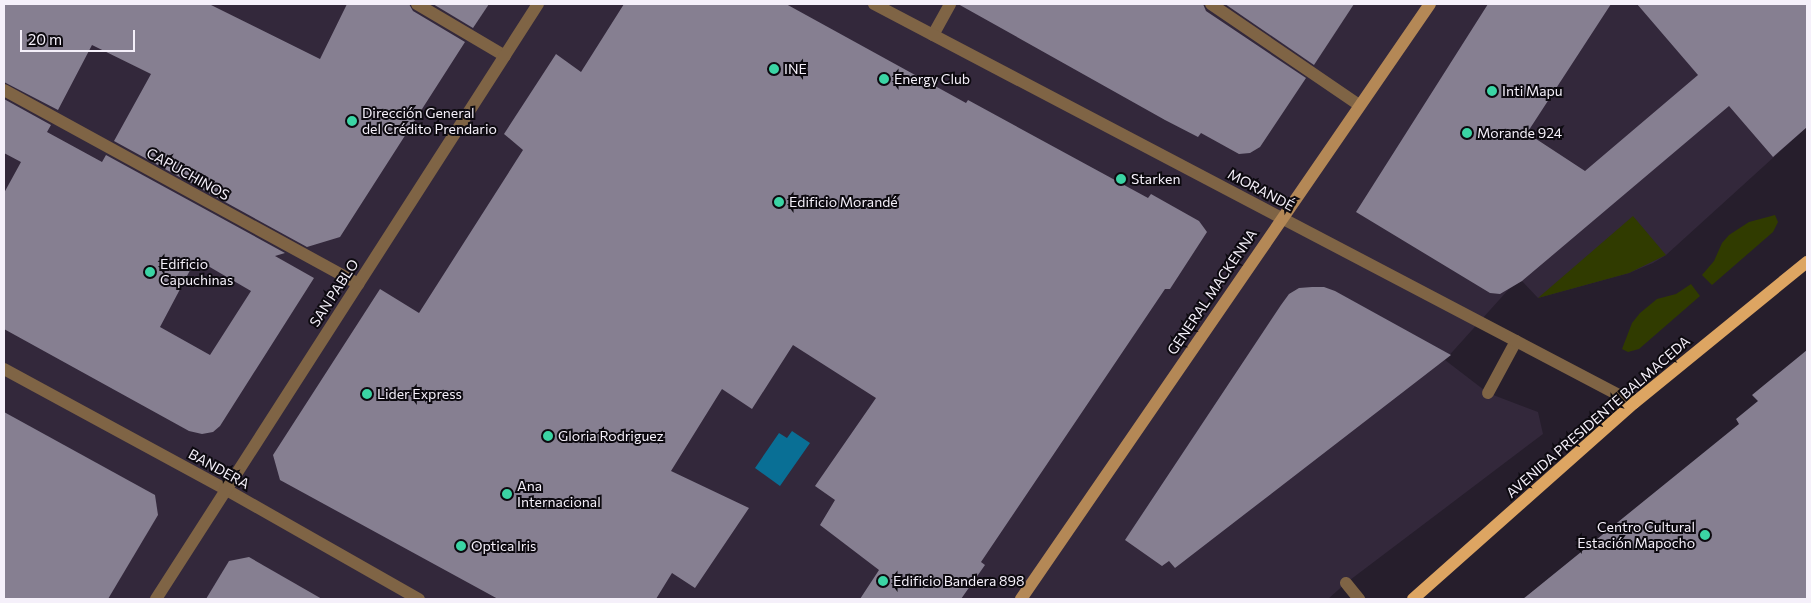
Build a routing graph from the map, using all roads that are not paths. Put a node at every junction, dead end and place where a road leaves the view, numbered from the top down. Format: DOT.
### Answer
graph roads {
  1 [pos="417,4"];
  2 [pos="538,4"];
  3 [pos="874,4"];
  4 [pos="950,4"];
  5 [pos="1211,4"];
  6 [pos="1430,4"];
  7 [pos="933,35"];
  8 [pos="505,56"];
  9 [pos="4,90"];
  10 [pos="1359,105"];
  11 [pos="1281,218"];
  12 [pos="1807,262"];
  13 [pos="358,284"];
  14 [pos="1516,341"];
  15 [pos="4,369"];
  16 [pos="1488,393"];
  17 [pos="1634,403"];
  18 [pos="225,489"];
  19 [pos="1346,583"];
  20 [pos="156,599"];
  21 [pos="419,599"];
  22 [pos="1021,599"];
  23 [pos="1359,599"];
  24 [pos="1413,599"];
  1 -- 8 [label="street"];
  2 -- 8 [label="street, SAN PABLO"];
  3 -- 7 [label="street, MORANDÉ"];
  4 -- 7 [label="street"];
  5 -- 10 [label="street"];
  6 -- 10 [label="main road, GENERAL MACKENNA"];
  7 -- 11 [label="street, MORANDÉ"];
  8 -- 13 [label="street, SAN PABLO"];
  9 -- 13 [label="street, CAPUCHINOS"];
  10 -- 11 [label="main road, GENERAL MACKENNA"];
  11 -- 14 [label="street, MORANDÉ"];
  11 -- 22 [label="main road, GENERAL MACKENNA"];
  12 -- 17 [label="main road, AVENIDA PRESIDENTE BALMACEDA"];
  13 -- 18 [label="street, SAN PABLO"];
  14 -- 16 [label="street"];
  14 -- 17 [label="street, MORANDÉ"];
  15 -- 18 [label="street, BANDERA"];
  17 -- 24 [label="main road, AVENIDA PRESIDENTE BALMACEDA"];
  18 -- 20 [label="street, SAN PABLO"];
  18 -- 21 [label="street, BANDERA"];
  19 -- 23 [label="street"];
}
